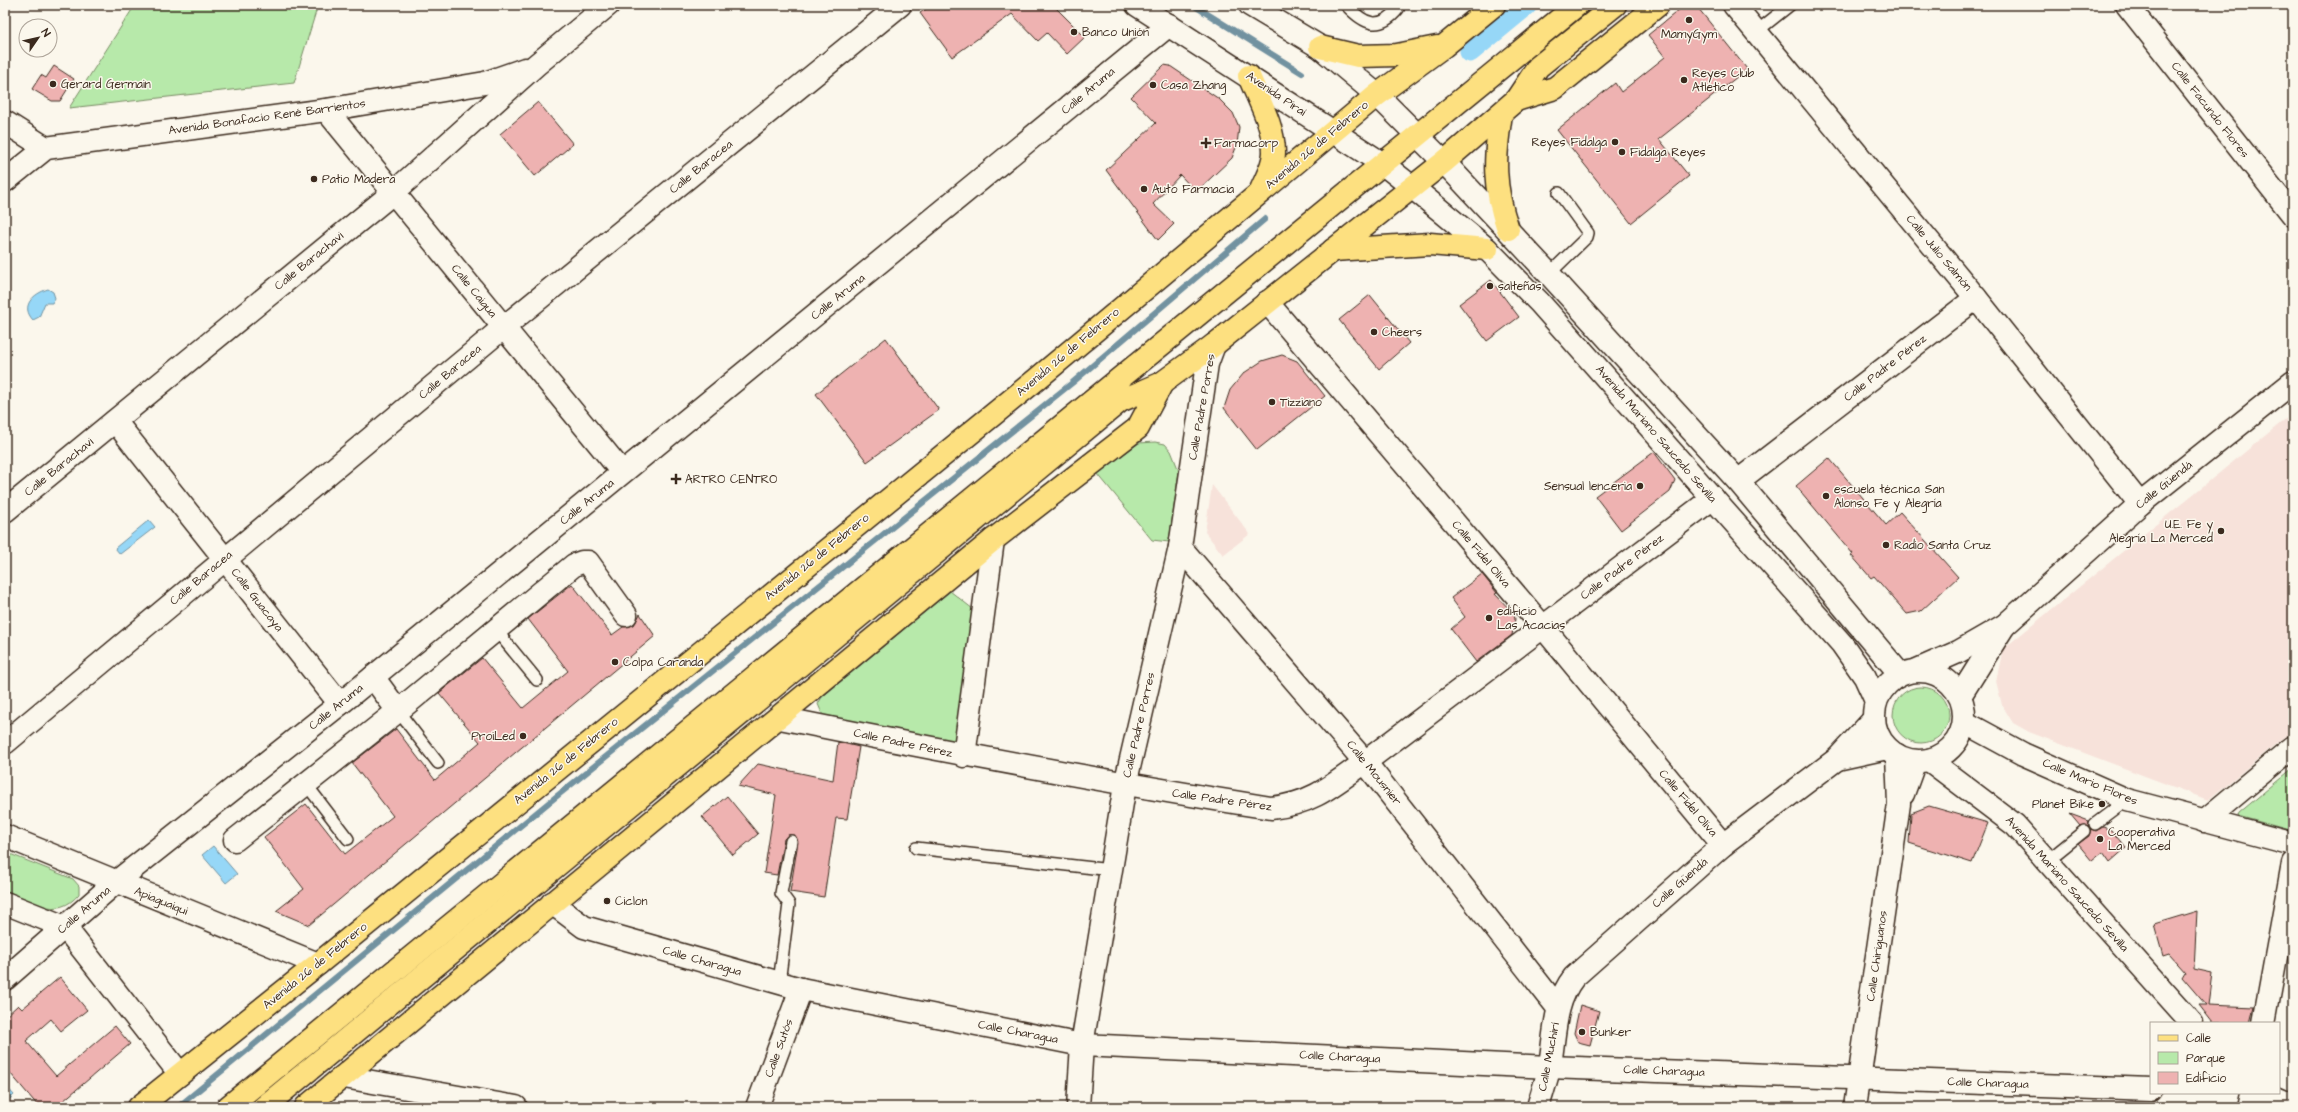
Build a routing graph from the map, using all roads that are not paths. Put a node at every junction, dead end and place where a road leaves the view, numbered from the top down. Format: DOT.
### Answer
graph roads {
  1 [pos="608,5"];
  2 [pos="900,5"];
  3 [pos="1137,5"];
  4 [pos="1346,5"];
  5 [pos="1397,5"];
  6 [pos="1494,5"];
  7 [pos="1577,5"];
  8 [pos="1615,5"];
  9 [pos="1658,5"];
  10 [pos="1734,5"];
  11 [pos="1790,5"];
  12 [pos="2127,5"];
  13 [pos="1255,7"];
  14 [pos="1169,25"];
  15 [pos="1756,32"];
  16 [pos="1444,46"];
  17 [pos="1320,48"];
  18 [pos="536,65"];
  19 [pos="1249,76"];
  20 [pos="1377,95"];
  21 [pos="1508,107"];
  22 [pos="326,110"];
  23 [pos="5,122"];
  24 [pos="1334,132"];
  25 [pos="1417,135"];
  26 [pos="46,148"];
  27 [pos="1444,162"];
  28 [pos="1383,164"];
  29 [pos="5,181"];
  30 [pos="1412,187"];
  31 [pos="1261,191"];
  32 [pos="394,192"];
  33 [pos="1559,193"];
  34 [pos="2293,215"];
  35 [pos="1508,229"];
  36 [pos="1487,249"];
  37 [pos="1333,250"];
  38 [pos="1549,274"];
  39 [pos="1976,298"];
  40 [pos="1267,302"];
  41 [pos="504,327"];
  42 [pos="1214,345"];
  43 [pos="2293,382"];
  44 [pos="1162,383"];
  45 [pos="115,420"];
  46 [pos="622,472"];
  47 [pos="1738,481"];
  48 [pos="1713,498"];
  49 [pos="2140,504"];
  50 [pos="5,511"];
  51 [pos="993,540"];
  52 [pos="1180,547"];
  53 [pos="224,558"];
  54 [pos="957,570"];
  55 [pos="880,600"];
  56 [pos="626,615"];
  57 [pos="2005,625"];
  58 [pos="1543,627"];
  59 [pos="496,630"];
  60 [pos="1909,672"];
  61 [pos="373,676"];
  62 [pos="537,680"];
  63 [pos="1960,696"];
  64 [pos="340,704"];
  65 [pos="1875,710"];
  66 [pos="398,711"];
  67 [pos="780,718"];
  68 [pos="1964,722"];
  69 [pos="5,742"];
  70 [pos="2293,747"];
  71 [pos="964,756"];
  72 [pos="1907,756"];
  73 [pos="1837,759"];
  74 [pos="1365,762"];
  75 [pos="438,763"];
  76 [pos="306,784"];
  77 [pos="1125,785"];
  78 [pos="2127,800"];
  79 [pos="2204,821"];
  80 [pos="2095,824"];
  81 [pos="2084,831"];
  82 [pos="5,836"];
  83 [pos="348,839"];
  84 [pos="235,840"];
  85 [pos="791,841"];
  86 [pos="2293,844"];
  87 [pos="1723,845"];
  88 [pos="916,848"];
  89 [pos="2047,861"];
  90 [pos="2293,863"];
  91 [pos="1111,870"];
  92 [pos="116,882"];
  93 [pos="552,902"];
  94 [pos="5,903"];
  95 [pos="65,927"];
  96 [pos="318,964"];
  97 [pos="5,979"];
  98 [pos="778,982"];
  99 [pos="800,989"];
  100 [pos="440,996"];
  101 [pos="1558,1008"];
  102 [pos="2191,1022"];
  103 [pos="2264,1022"];
  104 [pos="365,1024"];
  105 [pos="1082,1046"];
  106 [pos="1549,1067"];
  107 [pos="180,1074"];
  108 [pos="344,1076"];
  109 [pos="1859,1079"];
  110 [pos="2150,1089"];
  111 [pos="2250,1094"];
  112 [pos="2262,1094"];
  113 [pos="140,1107"];
  114 [pos="228,1107"];
  115 [pos="264,1107"];
  116 [pos="306,1107"];
  117 [pos="516,1107"];
  118 [pos="756,1107"];
  119 [pos="1078,1107"];
  120 [pos="1538,1107"];
  121 [pos="1855,1107"];
  122 [pos="2247,1107"];
  123 [pos="2292,1107"];
  1 -- 18 [label="street, Calle Barachavi"];
  2 -- 41 [label="street, Calle Baracea"];
  3 -- 14 [label="street, Avenida Piraí"];
  4 -- 5 [label="lane"];
  6 -- 16 [label="main road, Avenida 26 de Febrero"];
  7 -- 25 [label="main road"];
  8 -- 21 [label="main road"];
  9 -- 21 [label="main road"];
  10 -- 15 [label="street, Calle Julio Salmón"];
  11 -- 15 [label="lane"];
  12 -- 34 [label="street, Calle Facundo Flores"];
  13 -- 17 [label="street"];
  14 -- 19 [label="street, Avenida Piraí"];
  14 -- 46 [label="street, Calle Aruma"];
  15 -- 39 [label="street, Calle Julio Salmón"];
  16 -- 17 [label="main road"];
  16 -- 20 [label="main road, Avenida 26 de Febrero"];
  17 -- 20 [label="street"];
  18 -- 22 [label="street, Avenida Bonafacio René Barrientos"];
  18 -- 32 [label="street, Calle Barachavi"];
  19 -- 24 [label="street, Avenida Piraí"];
  19 -- 31 [label="main road"];
  20 -- 24 [label="main road, Avenida 26 de Febrero"];
  20 -- 25 [label="street"];
  21 -- 27 [label="main road"];
  21 -- 35 [label="main road"];
  22 -- 26 [label="street, Avenida Bonafacio René Barrientos"];
  22 -- 32 [label="street, Calle Caigua"];
  23 -- 26 [label="street"];
  24 -- 28 [label="street, Avenida Piraí"];
  24 -- 31 [label="main road, Avenida 26 de Febrero"];
  25 -- 27 [label="street"];
  25 -- 28 [label="main road"];
  26 -- 29 [label="street"];
  27 -- 30 [label="main road"];
  27 -- 35 [label="street"];
  28 -- 30 [label="street, Avenida Piraí"];
  28 -- 114 [label="main road"];
  30 -- 36 [label="street, Avenida Mariano Saucedo Sevilla"];
  30 -- 37 [label="main road"];
  31 -- 96 [label="main road, Avenida 26 de Febrero"];
  32 -- 41 [label="street, Calle Caigua"];
  32 -- 45 [label="street, Calle Barachavi"];
  33 -- 38 [label="lane"];
  35 -- 38 [label="street"];
  36 -- 37 [label="main road"];
  36 -- 48 [label="street, Avenida Mariano Saucedo Sevilla"];
  37 -- 40 [label="main road"];
  38 -- 47 [label="street"];
  39 -- 47 [label="street, Calle Padre Pérez"];
  39 -- 49 [label="street, Calle Julio Salmón"];
  40 -- 42 [label="main road"];
  40 -- 58 [label="street, Calle Fidel Oliva"];
  41 -- 46 [label="street, Calle Caigua"];
  41 -- 53 [label="street, Calle Baracea"];
  42 -- 44 [label="main road"];
  42 -- 52 [label="street, Calle Padre Porres"];
  43 -- 49 [label="street, Calle Güendá"];
  44 -- 51 [label="main road"];
  44 -- 55 [label="main road"];
  45 -- 50 [label="street, Calle Barachavi"];
  45 -- 53 [label="street, Calle Guacaya"];
  46 -- 61 [label="street, Calle Aruma"];
  47 -- 60 [label="street"];
  48 -- 58 [label="street, Calle Padre Pérez"];
  48 -- 65 [label="street, Avenida Mariano Saucedo Sevilla"];
  49 -- 57 [label="street, Calle Güendá"];
  51 -- 54 [label="main road"];
  51 -- 71 [label="street"];
  52 -- 74 [label="street, Calle Mousnier"];
  52 -- 77 [label="street, Calle Padre Porres"];
  53 -- 64 [label="street, Calle Guacaya"];
  53 -- 69 [label="street, Calle Baracea"];
  54 -- 55 [label="main road"];
  54 -- 67 [label="main road"];
  55 -- 104 [label="main road"];
  56 -- 59 [label="street"];
  57 -- 60 [label="street, Calle Güendá"];
  57 -- 63 [label="street, Calle Güendá"];
  58 -- 74 [label="street, Calle Padre Pérez"];
  58 -- 87 [label="street, Calle Fidel Oliva"];
  59 -- 62 [label="lane"];
  59 -- 66 [label="street"];
  60 -- 63 [label="street"];
  60 -- 65 [label="street"];
  61 -- 64 [label="street, Calle Aruma"];
  61 -- 66 [label="street"];
  63 -- 68 [label="street"];
  64 -- 92 [label="street, Calle Aruma"];
  65 -- 72 [label="street"];
  65 -- 73 [label="street, Calle Güendá"];
  66 -- 75 [label="lane"];
  66 -- 76 [label="street"];
  67 -- 71 [label="street, Calle Padre Pérez"];
  67 -- 93 [label="main road"];
  68 -- 72 [label="street"];
  68 -- 78 [label="street, Calle Mario Flores"];
  70 -- 79 [label="street"];
  71 -- 77 [label="street, Calle Padre Pérez"];
  72 -- 73 [label="street, Calle Güendá"];
  72 -- 89 [label="street, Avenida Mariano Saucedo Sevilla"];
  72 -- 109 [label="street, Calle Chiriguanos"];
  73 -- 87 [label="street, Calle Güendá"];
  74 -- 77 [label="street, Calle Padre Pérez"];
  74 -- 101 [label="street, Calle Mousnier"];
  76 -- 83 [label="lane"];
  76 -- 84 [label="street"];
  77 -- 91 [label="street, Calle Padre Porres"];
  78 -- 79 [label="street, Calle Mario Flores"];
  78 -- 80 [label="lane"];
  79 -- 86 [label="street, Calle Mario Flores"];
  81 -- 89 [label="lane"];
  82 -- 92 [label="street, Apiaguaiqui"];
  85 -- 98 [label="lane"];
  87 -- 101 [label="street, Calle Güendá"];
  88 -- 91 [label="lane"];
  89 -- 102 [label="street, Avenida Mariano Saucedo Sevilla"];
  90 -- 103 [label="street"];
  91 -- 105 [label="street, Calle Padre Porres"];
  92 -- 95 [label="street, Calle Aruma"];
  92 -- 96 [label="street, Apiaguaiqui"];
  93 -- 98 [label="street, Calle Charagua"];
  93 -- 100 [label="main road"];
  94 -- 95 [label="street"];
  95 -- 97 [label="street, Calle Aruma"];
  95 -- 107 [label="street"];
  96 -- 107 [label="main road, Avenida 26 de Febrero"];
  98 -- 99 [label="street, Calle Charagua"];
  99 -- 105 [label="street, Calle Charagua"];
  99 -- 118 [label="street, Calle Sutós"];
  100 -- 104 [label="main road"];
  100 -- 108 [label="main road"];
  101 -- 106 [label="street, Calle Muchirí"];
  104 -- 115 [label="main road"];
  105 -- 106 [label="street, Calle Charagua"];
  105 -- 119 [label="street, Calle Padre Porres"];
  106 -- 109 [label="street, Calle Charagua"];
  106 -- 120 [label="street, Calle Muchirí"];
  107 -- 113 [label="main road, Avenida 26 de Febrero"];
  108 -- 116 [label="main road"];
  108 -- 117 [label="street"];
  109 -- 110 [label="street, Calle Charagua"];
  109 -- 121 [label="street, Calle Chiriguanos"];
  111 -- 122 [label="street"];
  112 -- 123 [label="street"];
}
